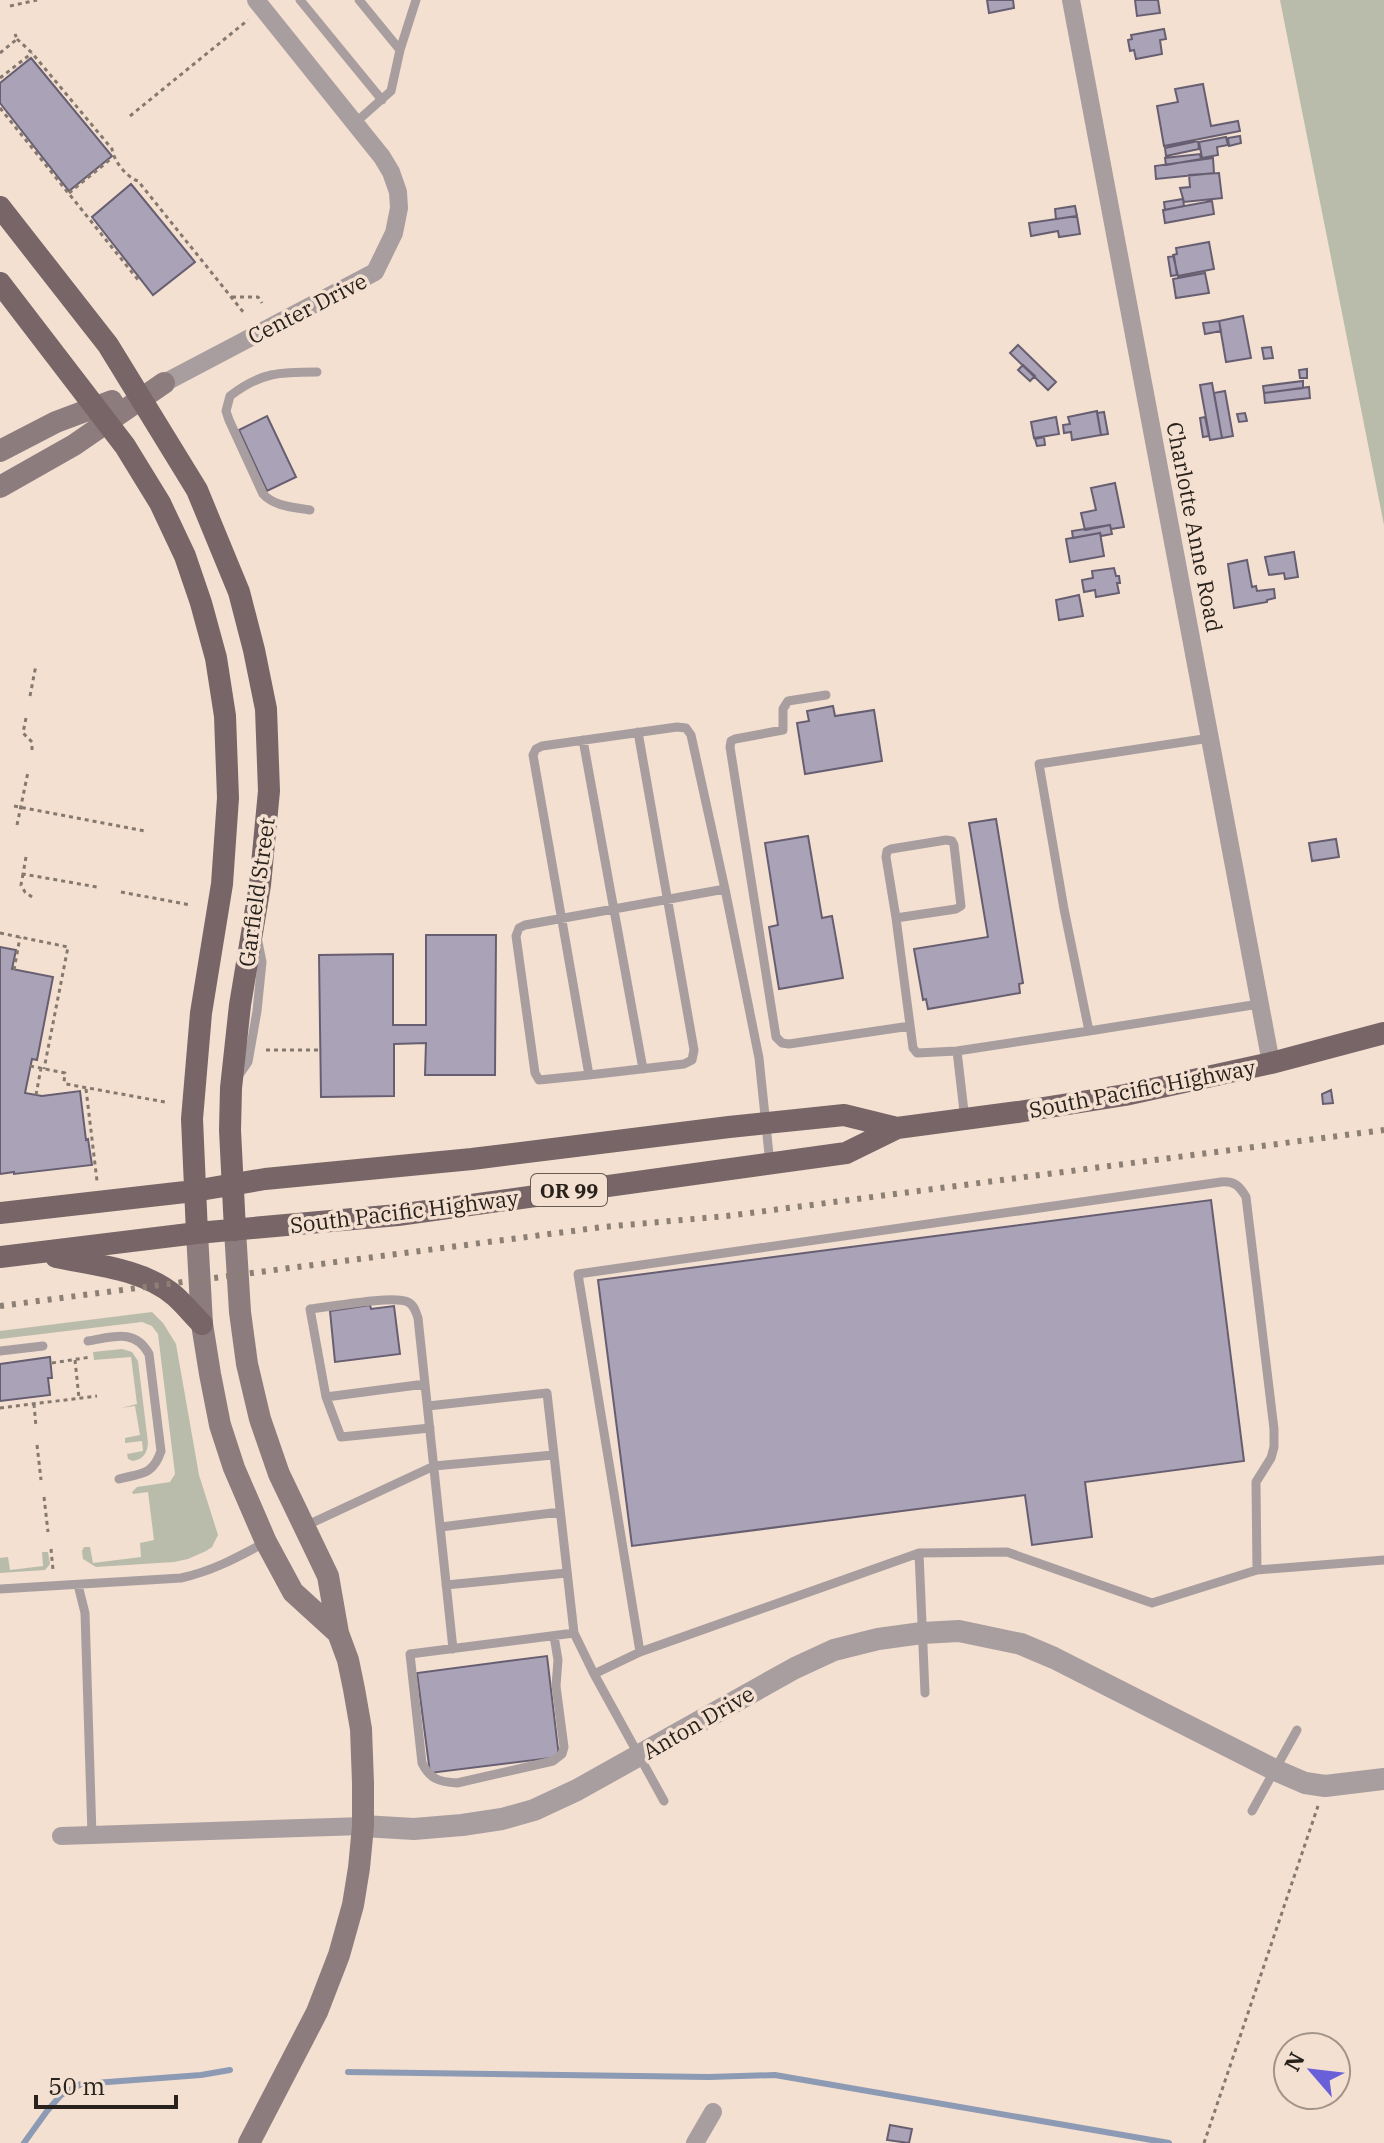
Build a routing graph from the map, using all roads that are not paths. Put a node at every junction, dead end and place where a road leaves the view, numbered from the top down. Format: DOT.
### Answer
graph roads {
  1 [pos="300,0"];
  2 [pos="359,0"];
  3 [pos="416,0"];
  4 [pos="1071,0"];
  5 [pos="253,9"];
  6 [pos="400,50"];
  7 [pos="382,100"];
  8 [pos="355,123"];
  9 [pos="0,207"];
  10 [pos="0,283"];
  11 [pos="317,372"];
  12 [pos="164,383"];
  13 [pos="140,396"];
  14 [pos="101,415"];
  15 [pos="0,451"];
  16 [pos="0,487"];
  17 [pos="310,510"];
  18 [pos="826,695"];
  19 [pos="638,732"];
  20 [pos="1210,738"];
  21 [pos="583,740"];
  22 [pos="725,889"];
  23 [pos="668,900"];
  24 [pos="614,910"];
  25 [pos="896,918"];
  26 [pos="562,920"];
  27 [pos="1259,1004"];
  28 [pos="910,1026"];
  29 [pos="1089,1031"];
  30 [pos="1384,1033"];
  31 [pos="957,1051"];
  32 [pos="1271,1063"];
  33 [pos="643,1069"];
  34 [pos="589,1075"];
  35 [pos="965,1120"];
  36 [pos="766,1123"];
  37 [pos="897,1128"];
  38 [pos="770,1164"];
  39 [pos="233,1183"];
  40 [pos="194,1191"];
  41 [pos="0,1213"];
  42 [pos="235,1230"];
  43 [pos="197,1233"];
  44 [pos="35,1253"];
  45 [pos="0,1257"];
  46 [pos="202,1324"];
  47 [pos="88,1341"];
  48 [pos="43,1346"];
  49 [pos="0,1351"];
  50 [pos="425,1384"];
  51 [pos="326,1397"];
  52 [pos="428,1406"];
  53 [pos="430,1428"];
  54 [pos="553,1455"];
  55 [pos="434,1466"];
  56 [pos="119,1479"];
  57 [pos="560,1512"];
  58 [pos="303,1527"];
  59 [pos="441,1527"];
  60 [pos="266,1542"];
  61 [pos="919,1553"];
  62 [pos="1384,1560"];
  63 [pos="1257,1570"];
  64 [pos="567,1573"];
  65 [pos="78,1585"];
  66 [pos="446,1585"];
  67 [pos="0,1589"];
  68 [pos="338,1633"];
  69 [pos="574,1633"];
  70 [pos="922,1633"];
  71 [pos="554,1636"];
  72 [pos="453,1649"];
  73 [pos="640,1652"];
  74 [pos="594,1674"];
  75 [pos="925,1693"];
  76 [pos="1297,1730"];
  77 [pos="639,1755"];
  78 [pos="1275,1770"];
  79 [pos="1384,1779"];
  80 [pos="664,1801"];
  81 [pos="1252,1811"];
  82 [pos="363,1826"];
  83 [pos="92,1835"];
  84 [pos="61,1836"];
  85 [pos="713,2112"];
  86 [pos="249,2143"];
  87 [pos="695,2143"];
  1 -- 7 [label="lane"];
  2 -- 6 [label="lane"];
  3 -- 6 [label="lane"];
  4 -- 20 [label="street, Charlotte Anne Road"];
  5 -- 8 [label="street, Center Drive"];
  6 -- 7 [label="lane"];
  7 -- 8 [label="lane"];
  8 -- 12 [label="street, Center Drive"];
  9 -- 13 [label="main road, Garfield Street"];
  10 -- 14 [label="main road, Garfield Street"];
  11 -- 17 [label="lane"];
  12 -- 13 [label="main road, Center Drive"];
  13 -- 14 [label="main road, Center Drive"];
  13 -- 39 [label="main road, Garfield Street"];
  14 -- 15 [label="main road, Center Drive"];
  14 -- 16 [label="main road, Center Drive"];
  14 -- 40 [label="main road, Garfield Street"];
  18 -- 28 [label="lane"];
  19 -- 21 [label="lane"];
  19 -- 22 [label="lane"];
  19 -- 23 [label="lane"];
  20 -- 27 [label="street, Charlotte Anne Road"];
  20 -- 29 [label="lane"];
  21 -- 24 [label="lane"];
  21 -- 26 [label="lane"];
  22 -- 23 [label="lane"];
  22 -- 36 [label="lane"];
  23 -- 24 [label="lane"];
  23 -- 33 [label="lane"];
  24 -- 26 [label="lane"];
  24 -- 33 [label="lane"];
  25 -- 25 [label="lane"];
  25 -- 28 [label="lane"];
  26 -- 34 [label="lane"];
  26 -- 34 [label="lane"];
  27 -- 29 [label="lane"];
  27 -- 32 [label="street, Charlotte Anne Road"];
  28 -- 31 [label="lane"];
  29 -- 31 [label="lane"];
  30 -- 32 [label="main road, South Pacific Highway / OR 99"];
  31 -- 35 [label="lane"];
  32 -- 35 [label="main road, South Pacific Highway / OR 99"];
  33 -- 34 [label="lane"];
  35 -- 37 [label="main road, South Pacific Highway / OR 99"];
  36 -- 37 [label="main road, South Pacific Highway / OR 99"];
  36 -- 38 [label="lane"];
  36 -- 39 [label="main road, South Pacific Highway / OR 99"];
  37 -- 38 [label="main road, South Pacific Highway / OR 99"];
  38 -- 42 [label="main road, South Pacific Highway / OR 99"];
  39 -- 40 [label="main road, South Pacific Highway / OR 99"];
  39 -- 42 [label="main road, Garfield Street"];
  40 -- 41 [label="main road, South Pacific Highway / OR 99"];
  40 -- 43 [label="main road, Garfield Street"];
  42 -- 43 [label="main road, South Pacific Highway / OR 99"];
  42 -- 58 [label="main road, Garfield Street"];
  43 -- 44 [label="main road, South Pacific Highway / OR 99"];
  43 -- 46 [label="main road, Garfield Street"];
  44 -- 45 [label="main road, South Pacific Highway / OR 99"];
  44 -- 46 [label="main road"];
  46 -- 60 [label="main road, Garfield Street"];
  47 -- 56 [label="lane"];
  48 -- 49 [label="lane"];
  50 -- 51 [label="lane"];
  50 -- 51 [label="lane"];
  50 -- 52 [label="lane"];
  51 -- 53 [label="lane"];
  52 -- 53 [label="lane"];
  52 -- 54 [label="lane"];
  53 -- 55 [label="lane"];
  54 -- 55 [label="lane"];
  54 -- 57 [label="lane"];
  55 -- 58 [label="lane"];
  55 -- 59 [label="lane"];
  57 -- 59 [label="lane"];
  57 -- 64 [label="lane"];
  58 -- 68 [label="main road, Garfield Street"];
  59 -- 66 [label="lane"];
  60 -- 65 [label="lane"];
  60 -- 68 [label="main road, Garfield Street"];
  61 -- 63 [label="lane"];
  61 -- 70 [label="lane"];
  61 -- 73 [label="lane"];
  62 -- 63 [label="lane"];
  63 -- 73 [label="lane"];
  64 -- 66 [label="lane"];
  64 -- 69 [label="lane"];
  65 -- 67 [label="lane"];
  65 -- 83 [label="lane"];
  66 -- 72 [label="lane"];
  68 -- 82 [label="main road, Garfield Street"];
  69 -- 71 [label="lane"];
  69 -- 74 [label="lane"];
  70 -- 75 [label="lane"];
  70 -- 77 [label="street, Anton Drive"];
  70 -- 78 [label="street, Anton Drive"];
  71 -- 72 [label="lane"];
  71 -- 72 [label="lane"];
  73 -- 74 [label="lane"];
  74 -- 77 [label="lane"];
  76 -- 78 [label="lane"];
  77 -- 80 [label="lane"];
  77 -- 82 [label="street, Anton Drive"];
  78 -- 79 [label="street, Anton Drive"];
  78 -- 81 [label="lane"];
  82 -- 83 [label="street, Anton Drive"];
  82 -- 86 [label="main road, Garfield Street"];
  83 -- 84 [label="street, Anton Drive"];
  85 -- 87 [label="street"];
}
